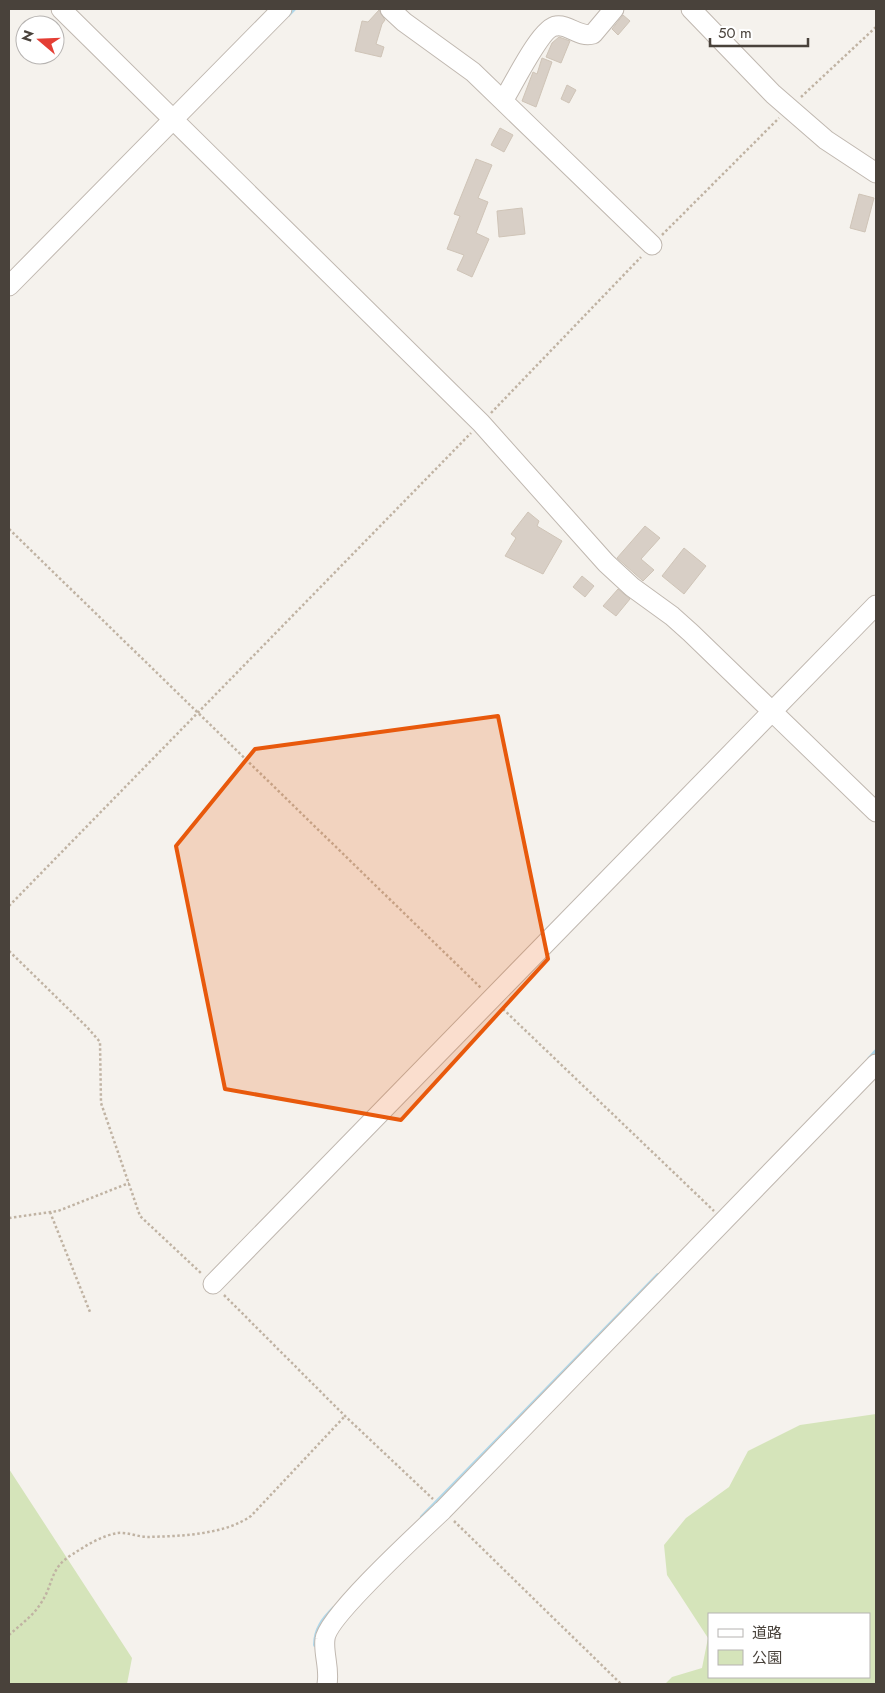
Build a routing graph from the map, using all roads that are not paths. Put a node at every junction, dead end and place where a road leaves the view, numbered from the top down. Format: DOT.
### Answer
graph roads {
  1 [pos="61,9"];
  2 [pos="282,9"];
  3 [pos="390,9"];
  4 [pos="614,9"];
  5 [pos="691,9"];
  6 [pos="503,101"];
  7 [pos="174,120"];
  8 [pos="876,173"];
  9 [pos="652,245"];
  10 [pos="9,286"];
  11 [pos="876,605"];
  12 [pos="772,711"];
  13 [pos="876,812"];
  14 [pos="876,1064"];
  15 [pos="213,1284"];
  16 [pos="327,1684"];
  1 -- 7 [label="street"];
  2 -- 7 [label="street"];
  3 -- 6 [label="street"];
  4 -- 6 [label="street"];
  5 -- 8 [label="street"];
  6 -- 9 [label="street"];
  7 -- 10 [label="street"];
  7 -- 12 [label="street"];
  11 -- 12 [label="street"];
  12 -- 13 [label="street"];
  12 -- 15 [label="street"];
  14 -- 16 [label="street"];
}
